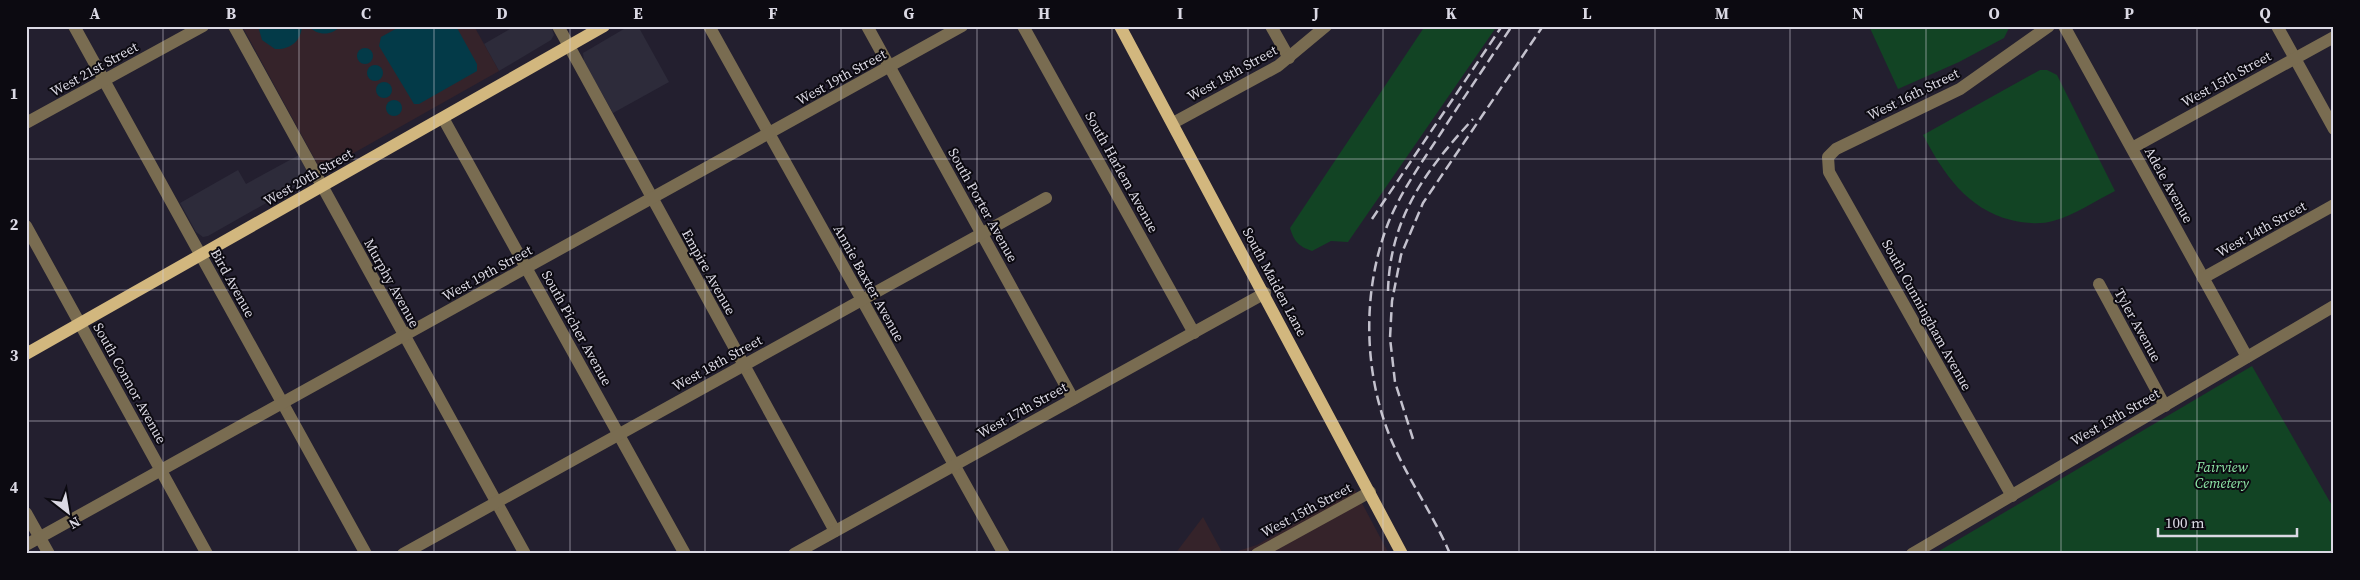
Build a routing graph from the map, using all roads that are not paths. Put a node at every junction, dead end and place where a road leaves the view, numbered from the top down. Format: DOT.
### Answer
graph roads {
  1 [pos="74,26"];
  2 [pos="203,26"];
  3 [pos="234,26"];
  4 [pos="558,26"];
  5 [pos="604,26"];
  6 [pos="710,26"];
  7 [pos="867,26"];
  8 [pos="962,26"];
  9 [pos="1023,26"];
  10 [pos="1120,26"];
  11 [pos="1271,26"];
  12 [pos="1326,26"];
  13 [pos="2049,26"];
  14 [pos="2064,26"];
  15 [pos="2277,26"];
  16 [pos="2334,37"];
  17 [pos="569,46"];
  18 [pos="1290,58"];
  19 [pos="2295,58"];
  20 [pos="890,67"];
  21 [pos="104,81"];
  22 [pos="443,118"];
  23 [pos="1173,123"];
  24 [pos="26,124"];
  25 [pos="2334,129"];
  26 [pos="769,134"];
  27 [pos="2132,148"];
  28 [pos="1836,149"];
  29 [pos="321,186"];
  30 [pos="1046,198"];
  31 [pos="652,199"];
  32 [pos="2334,205"];
  33 [pos="26,226"];
  34 [pos="982,233"];
  35 [pos="200,255"];
  36 [pos="526,268"];
  37 [pos="2203,278"];
  38 [pos="2098,284"];
  39 [pos="1265,293"];
  40 [pos="861,300"];
  41 [pos="2334,306"];
  42 [pos="80,323"];
  43 [pos="1194,332"];
  44 [pos="404,336"];
  45 [pos="26,354"];
  46 [pos="2247,358"];
  47 [pos="744,365"];
  48 [pos="1073,399"];
  49 [pos="283,404"];
  50 [pos="2165,406"];
  51 [pos="618,435"];
  52 [pos="954,465"];
  53 [pos="162,471"];
  54 [pos="1370,492"];
  55 [pos="2012,496"];
  56 [pos="496,502"];
  57 [pos="26,513"];
  58 [pos="835,531"];
  59 [pos="40,538"];
  60 [pos="26,546"];
  61 [pos="49,554"];
  62 [pos="207,554"];
  63 [pos="366,554"];
  64 [pos="403,554"];
  65 [pos="525,554"];
  66 [pos="685,554"];
  67 [pos="794,554"];
  68 [pos="1004,554"];
  69 [pos="1257,554"];
  70 [pos="1402,554"];
  71 [pos="1912,554"];
  1 -- 21 [label="street, Bird Avenue"];
  2 -- 21 [label="street, West 21st Street"];
  3 -- 29 [label="street, Murphy Avenue"];
  4 -- 17 [label="street, Empire Avenue"];
  5 -- 17 [label="main road, West 20th Street"];
  6 -- 26 [label="street, Annie Baxter Avenue"];
  7 -- 20 [label="street, South Porter Avenue"];
  8 -- 20 [label="street, West 19th Street"];
  9 -- 43 [label="street, South Harlem Avenue"];
  10 -- 23 [label="main road, South Maiden Lane"];
  11 -- 18 [label="street"];
  12 -- 18 [label="street, West 18th Street"];
  13 -- 28 [label="street, West 16th Street"];
  14 -- 27 [label="street, Adele Avenue"];
  15 -- 19 [label="street"];
  16 -- 19 [label="street, West 15th Street"];
  17 -- 22 [label="main road, West 20th Street"];
  17 -- 31 [label="street, Empire Avenue"];
  18 -- 23 [label="street, West 18th Street"];
  19 -- 25 [label="street"];
  19 -- 27 [label="street, West 15th Street"];
  20 -- 26 [label="street, West 19th Street"];
  20 -- 34 [label="street, South Porter Avenue"];
  21 -- 24 [label="street, West 21st Street"];
  21 -- 35 [label="street, Bird Avenue"];
  22 -- 29 [label="main road, West 20th Street"];
  22 -- 36 [label="street, South Picher Avenue"];
  23 -- 39 [label="main road, South Maiden Lane"];
  26 -- 31 [label="street, West 19th Street"];
  26 -- 40 [label="street, Annie Baxter Avenue"];
  27 -- 37 [label="street, Adele Avenue"];
  28 -- 55 [label="street, South Cunningham Avenue"];
  29 -- 35 [label="main road, West 20th Street"];
  29 -- 44 [label="street, Murphy Avenue"];
  30 -- 34 [label="street, West 18th Street"];
  31 -- 36 [label="street, West 19th Street"];
  31 -- 47 [label="street, Empire Avenue"];
  32 -- 37 [label="street, West 14th Street"];
  33 -- 42 [label="street, South Connor Avenue"];
  34 -- 40 [label="street, West 18th Street"];
  34 -- 48 [label="street, South Porter Avenue"];
  35 -- 42 [label="main road, West 20th Street"];
  35 -- 49 [label="street, Bird Avenue"];
  36 -- 44 [label="street, West 19th Street"];
  36 -- 51 [label="street, South Picher Avenue"];
  37 -- 46 [label="street, Adele Avenue"];
  38 -- 50 [label="street, Tyler Avenue"];
  39 -- 43 [label="street, West 17th Street"];
  39 -- 54 [label="main road, South Maiden Lane"];
  40 -- 47 [label="street, West 18th Street"];
  40 -- 52 [label="street, Annie Baxter Avenue"];
  41 -- 46 [label="street, West 13th Street"];
  42 -- 45 [label="main road, West 20th Street"];
  42 -- 53 [label="street, South Connor Avenue"];
  43 -- 48 [label="street, West 17th Street"];
  44 -- 49 [label="street, West 19th Street"];
  44 -- 56 [label="street, Murphy Avenue"];
  46 -- 50 [label="street, West 13th Street"];
  47 -- 51 [label="street, West 18th Street"];
  47 -- 58 [label="street, Empire Avenue"];
  48 -- 52 [label="street, West 17th Street"];
  49 -- 53 [label="street, West 19th Street"];
  49 -- 63 [label="street, Bird Avenue"];
  50 -- 55 [label="street, West 13th Street"];
  51 -- 56 [label="street, West 18th Street"];
  51 -- 66 [label="street, South Picher Avenue"];
  52 -- 58 [label="street, West 17th Street"];
  52 -- 68 [label="street, Annie Baxter Avenue"];
  53 -- 59 [label="street, West 19th Street"];
  53 -- 62 [label="street, South Connor Avenue"];
  54 -- 69 [label="street, West 15th Street"];
  54 -- 70 [label="main road, South Maiden Lane"];
  55 -- 71 [label="street, West 13th Street"];
  56 -- 64 [label="street, West 18th Street"];
  56 -- 65 [label="street, Murphy Avenue"];
  57 -- 59 [label="street"];
  58 -- 67 [label="street, West 17th Street"];
  59 -- 60 [label="street, West 19th Street"];
  59 -- 61 [label="street"];
}
